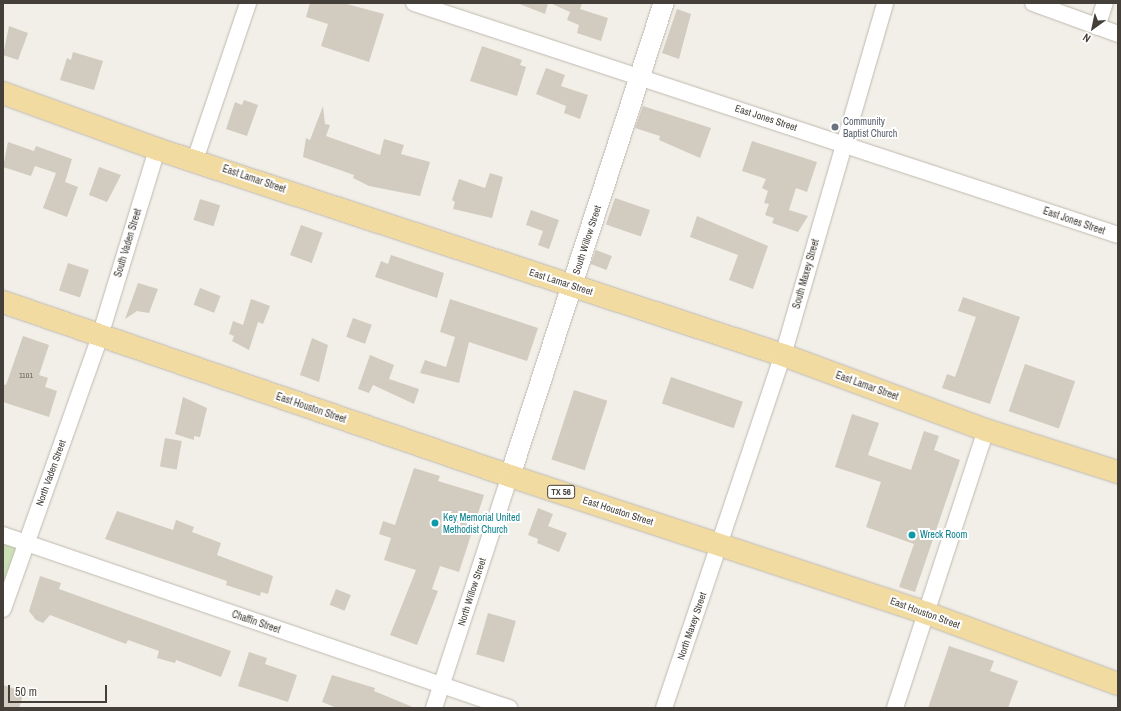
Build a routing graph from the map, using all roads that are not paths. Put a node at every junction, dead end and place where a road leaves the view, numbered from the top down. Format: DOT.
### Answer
graph roads {
  1 [pos="248,3"];
  2 [pos="414,3"];
  3 [pos="664,3"];
  4 [pos="885,3"];
  5 [pos="1033,3"];
  6 [pos="1105,3"];
  7 [pos="1097,27"];
  8 [pos="1118,34"];
  9 [pos="639,78"];
  10 [pos="3,94"];
  11 [pos="844,143"];
  12 [pos="157,149"];
  13 [pos="196,160"];
  14 [pos="1118,235"];
  15 [pos="572,286"];
  16 [pos="3,302"];
  17 [pos="100,336"];
  18 [pos="783,355"];
  19 [pos="986,430"];
  20 [pos="1118,472"];
  21 [pos="510,476"];
  22 [pos="3,536"];
  23 [pos="720,543"];
  24 [pos="26,544"];
  25 [pos="3,610"];
  26 [pos="926,613"];
  27 [pos="1118,684"];
  28 [pos="442,685"];
  29 [pos="434,708"];
  30 [pos="509,708"];
  31 [pos="664,708"];
  32 [pos="895,708"];
  1 -- 13 [label="street"];
  2 -- 9 [label="street, East Jones Street"];
  3 -- 9 [label="street, South Willow Street"];
  4 -- 11 [label="street, South Maxey Street"];
  5 -- 7 [label="street"];
  6 -- 7 [label="street"];
  7 -- 8 [label="street"];
  9 -- 11 [label="street, East Jones Street"];
  9 -- 15 [label="street, South Willow Street"];
  10 -- 12 [label="main road, East Lamar Street"];
  11 -- 14 [label="street, East Jones Street"];
  11 -- 18 [label="street, South Maxey Street"];
  12 -- 13 [label="main road, East Lamar Street"];
  12 -- 17 [label="street, South Vaden Street"];
  13 -- 15 [label="main road, East Lamar Street"];
  15 -- 18 [label="main road, East Lamar Street"];
  15 -- 21 [label="street, South Willow Street"];
  16 -- 17 [label="main road, East Houston Street / TX 56"];
  17 -- 21 [label="main road, East Houston Street / TX 56"];
  17 -- 24 [label="street, North Vaden Street"];
  18 -- 19 [label="main road, East Lamar Street"];
  18 -- 23 [label="street, South Maxey Street"];
  19 -- 20 [label="main road, East Lamar Street"];
  19 -- 26 [label="street"];
  21 -- 23 [label="main road, East Houston Street / TX 56"];
  21 -- 28 [label="street, North Willow Street"];
  22 -- 24 [label="street, Chaffin Street"];
  23 -- 26 [label="main road, East Houston Street / TX 56"];
  23 -- 31 [label="street, North Maxey Street"];
  24 -- 25 [label="street, North Vaden Street"];
  24 -- 28 [label="street, Chaffin Street"];
  26 -- 27 [label="main road, East Houston Street / TX 56"];
  26 -- 32 [label="street"];
  28 -- 29 [label="street, North Willow Street"];
  28 -- 30 [label="street, Chaffin Street"];
}
